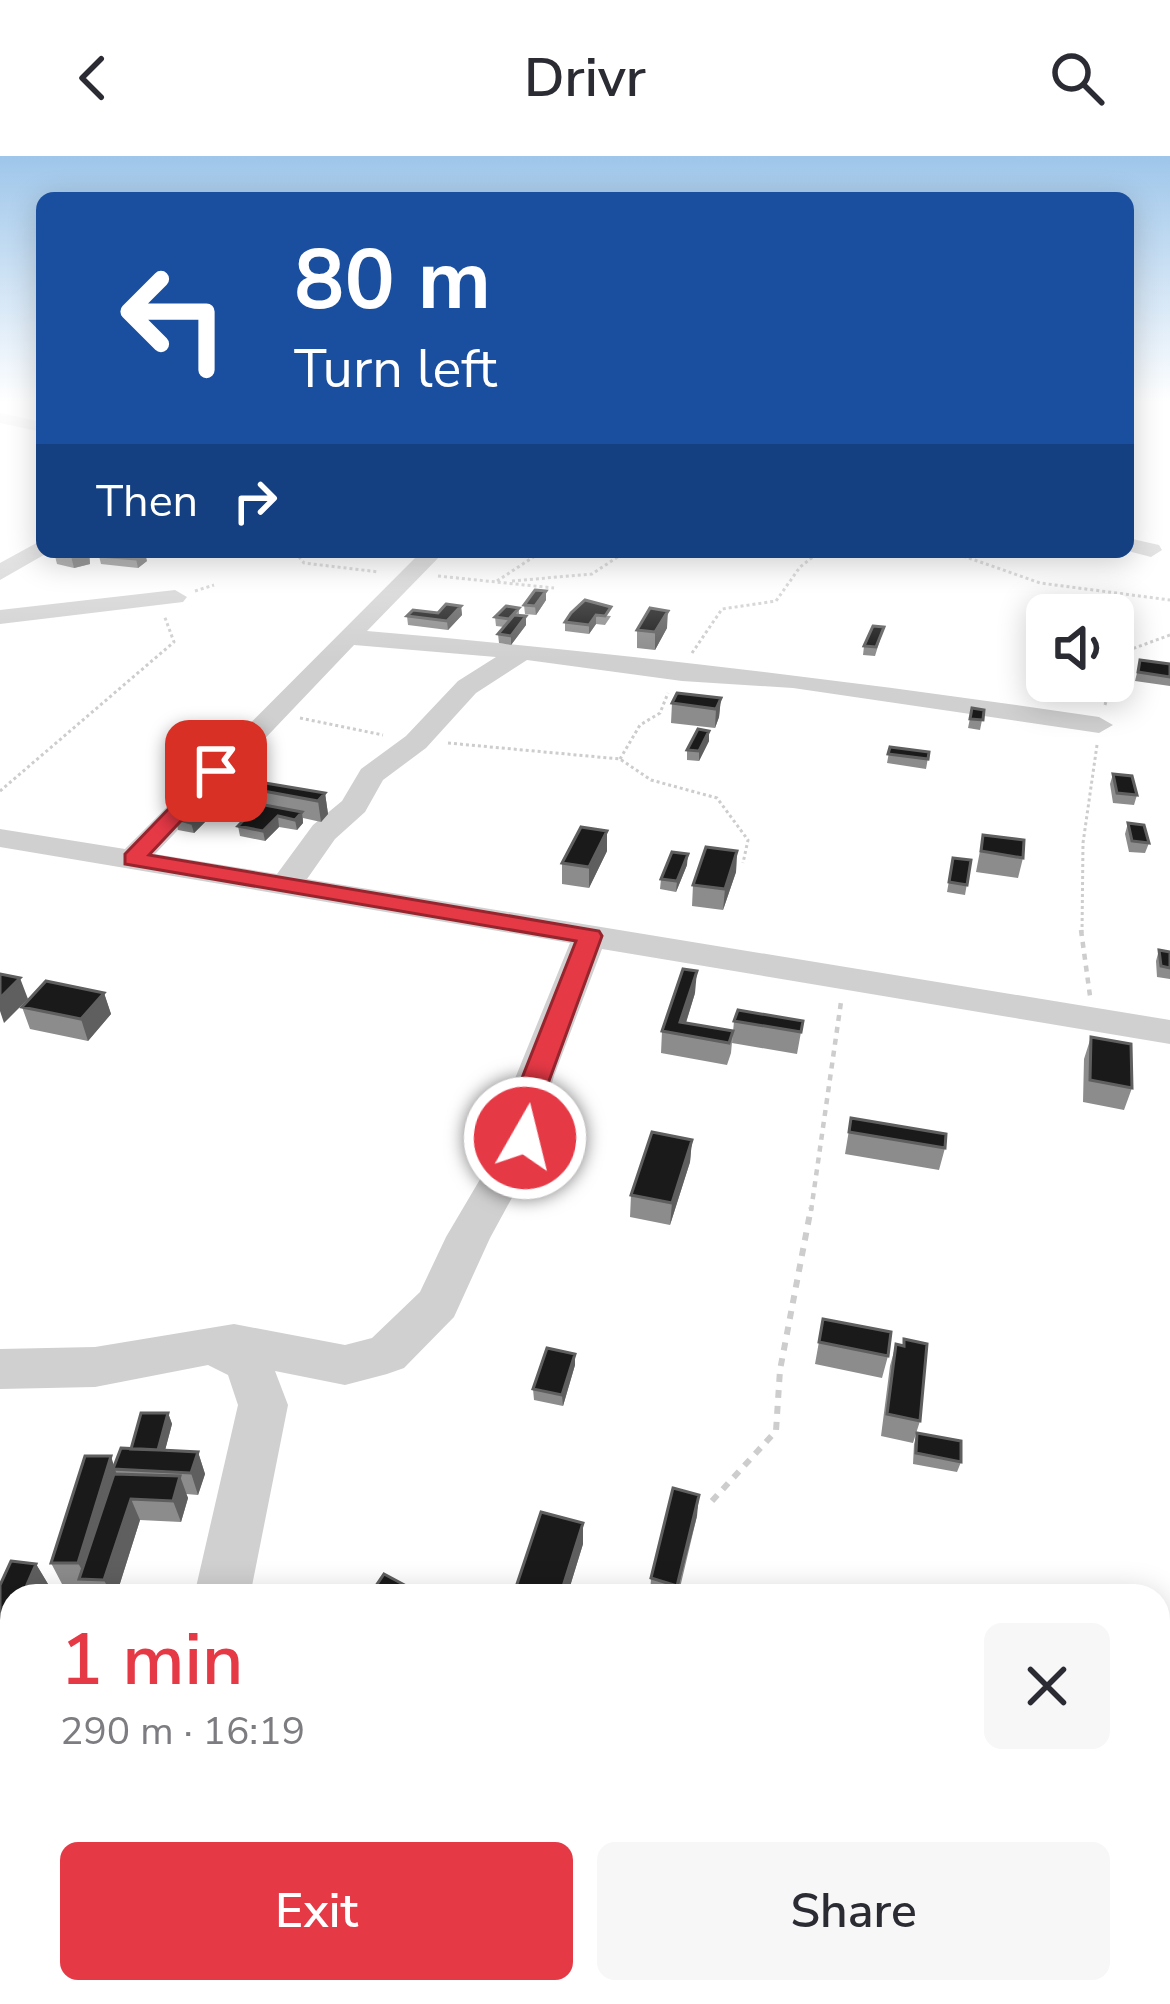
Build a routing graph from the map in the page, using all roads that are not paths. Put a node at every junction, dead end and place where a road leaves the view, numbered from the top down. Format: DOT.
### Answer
graph roads {
  1 [pos="36,550"];
  2 [pos="427,558"];
  3 [pos="6,566"];
  4 [pos="175,597"];
  5 [pos="0,617"];
  6 [pos="349,637"];
  7 [pos="522,652"];
  8 [pos="1099,725"];
  9 [pos="0,838"];
  10 [pos="133,859"];
  11 [pos="286,885"];
  12 [pos="590,936"];
  13 [pos="1170,1032"];
  14 [pos="213,1345"];
  15 [pos="0,1369"];
  16 [pos="225,1584"];
  1 -- 3 [label="street"];
  2 -- 6 [label="street"];
  4 -- 5 [label="street"];
  6 -- 7 [label="street"];
  6 -- 10 [label="street"];
  7 -- 8 [label="street"];
  7 -- 11 [label="street"];
  9 -- 10 [label="street"];
  10 -- 11 [label="street"];
  11 -- 12 [label="street"];
  12 -- 13 [label="street"];
  12 -- 14 [label="street"];
  14 -- 15 [label="street"];
  14 -- 16 [label="street"];
}
